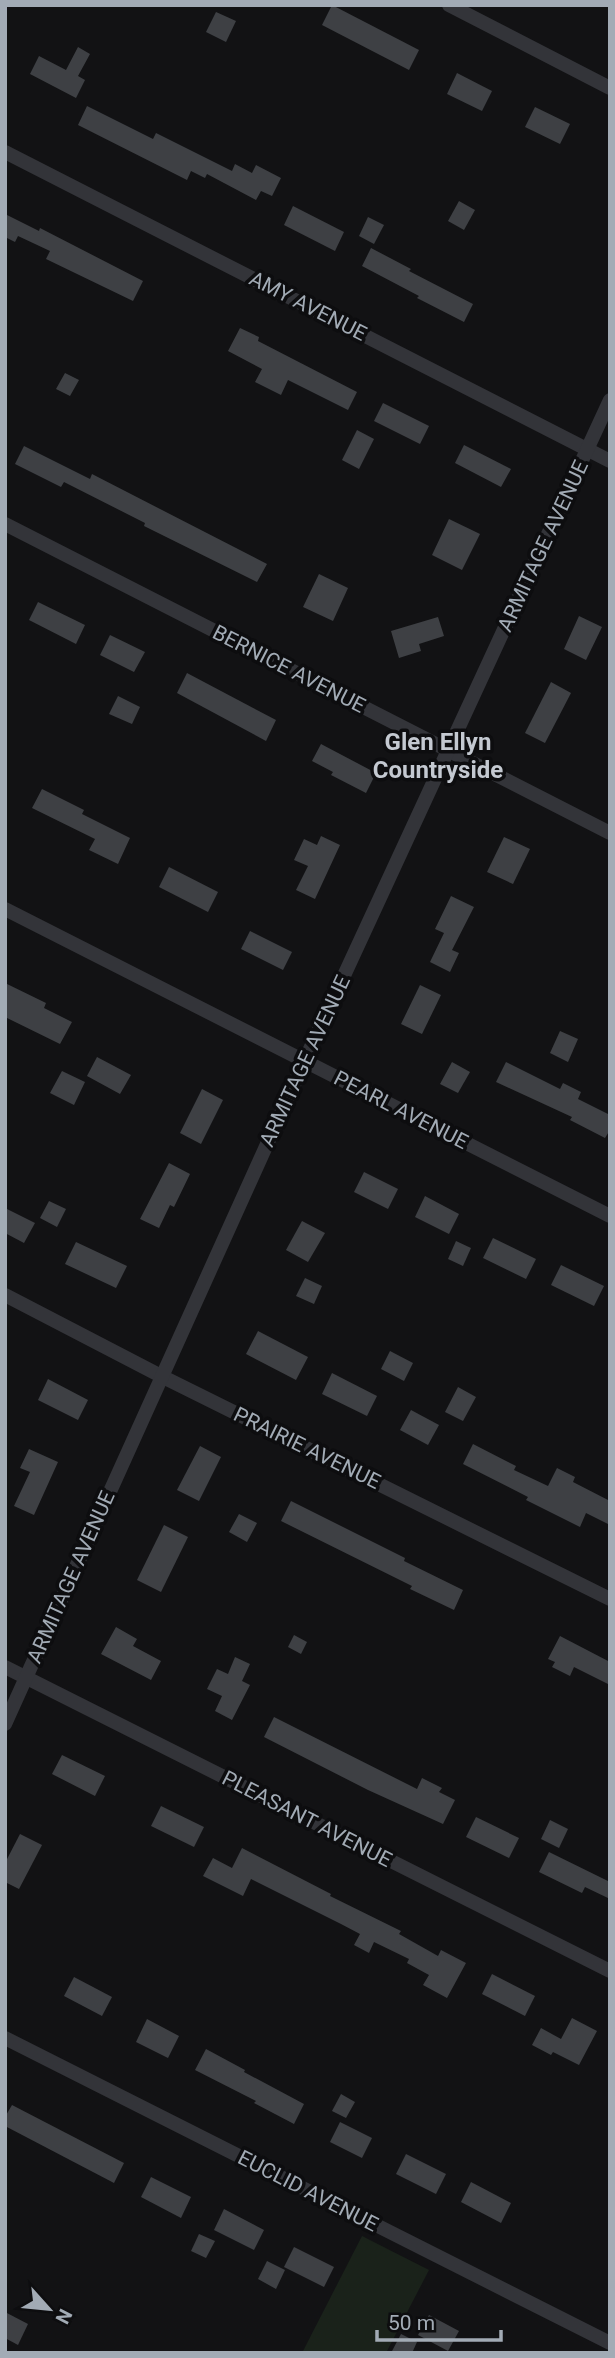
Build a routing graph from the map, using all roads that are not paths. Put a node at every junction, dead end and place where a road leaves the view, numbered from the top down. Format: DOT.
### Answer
graph roads {
  1 [pos="449,5"];
  2 [pos="610,88"];
  3 [pos="5,152"];
  4 [pos="610,400"];
  5 [pos="587,449"];
  6 [pos="610,461"];
  7 [pos="5,524"];
  8 [pos="448,751"];
  9 [pos="610,833"];
  10 [pos="5,909"];
  11 [pos="305,1060"];
  12 [pos="610,1216"];
  13 [pos="5,1295"];
  14 [pos="161,1376"];
  15 [pos="610,1599"];
  16 [pos="5,1667"];
  17 [pos="26,1678"];
  18 [pos="5,1724"];
  19 [pos="610,1970"];
  20 [pos="5,2038"];
  21 [pos="610,2343"];
  1 -- 2 [label="street"];
  3 -- 5 [label="street, AMY AVENUE"];
  4 -- 5 [label="street, ARMITAGE AVENUE"];
  5 -- 6 [label="street, AMY AVENUE"];
  5 -- 8 [label="street, ARMITAGE AVENUE"];
  7 -- 8 [label="street, BERNICE AVENUE"];
  8 -- 9 [label="street, BERNICE AVENUE"];
  8 -- 11 [label="street, ARMITAGE AVENUE"];
  10 -- 11 [label="street, PEARL AVENUE"];
  11 -- 12 [label="street, PEARL AVENUE"];
  11 -- 14 [label="street, ARMITAGE AVENUE"];
  13 -- 14 [label="street, PRAIRIE AVENUE"];
  14 -- 15 [label="street, PRAIRIE AVENUE"];
  14 -- 17 [label="street, ARMITAGE AVENUE"];
  16 -- 17 [label="street, PLEASANT AVENUE"];
  17 -- 18 [label="street, ARMITAGE AVENUE"];
  17 -- 19 [label="street, PLEASANT AVENUE"];
  20 -- 21 [label="street, EUCLID AVENUE"];
}
